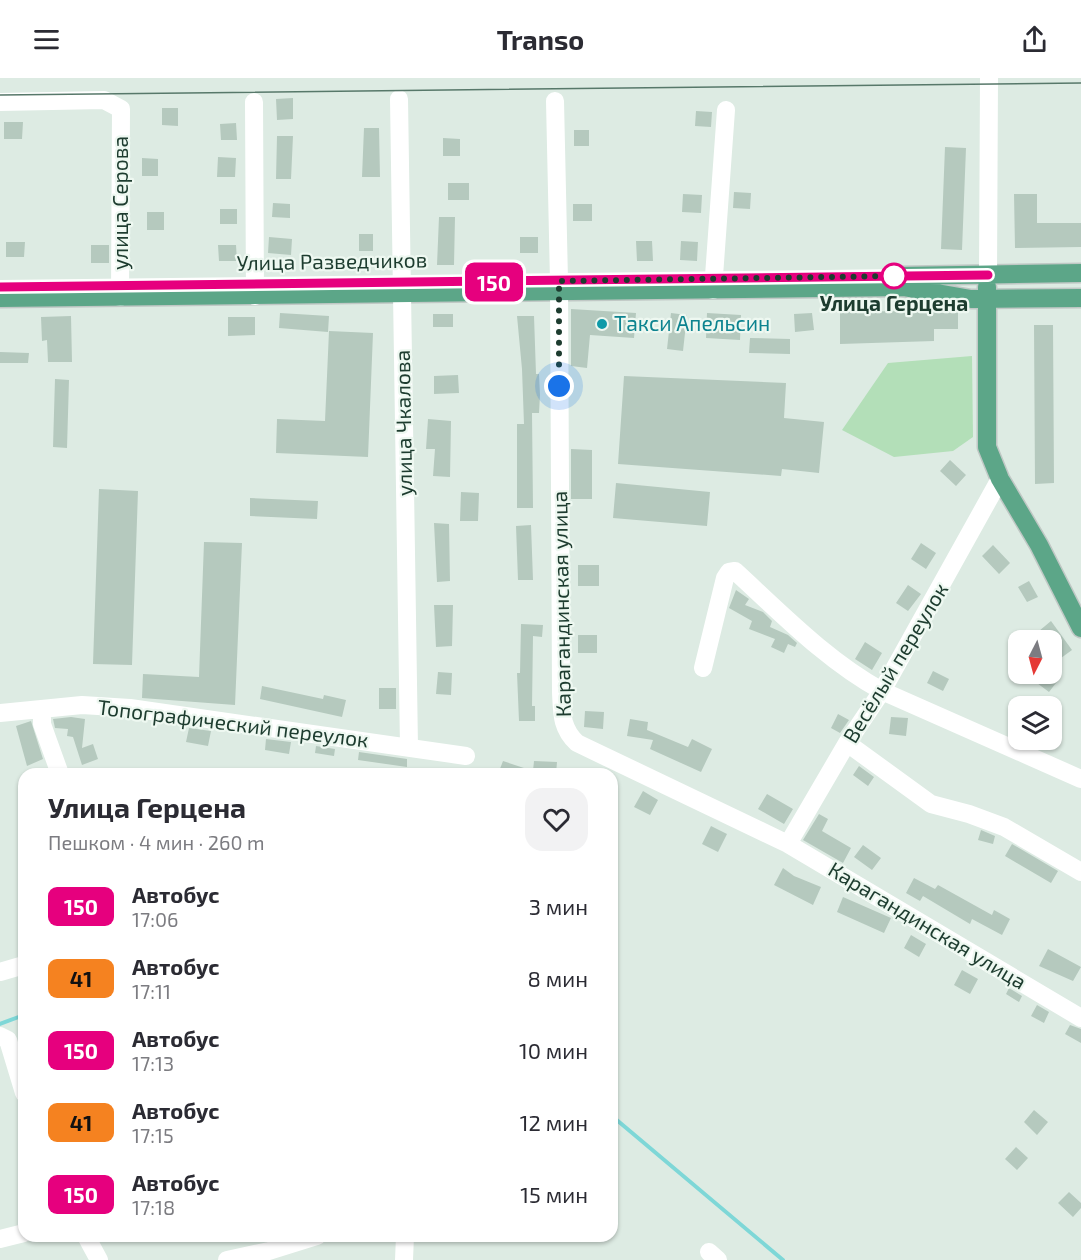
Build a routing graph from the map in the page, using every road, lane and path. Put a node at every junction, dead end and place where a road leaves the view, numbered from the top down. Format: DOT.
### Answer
graph roads {
  1 [pos="989,78"];
  2 [pos="399,99"];
  3 [pos="555,101"];
  4 [pos="0,102"];
  5 [pos="254,102"];
  6 [pos="726,110"];
  7 [pos="1081,273"];
  8 [pos="988,275"];
  9 [pos="713,285"];
  10 [pos="0,287"];
  11 [pos="559,287"];
  12 [pos="402,289"];
  13 [pos="255,290"];
  14 [pos="120,292"];
  15 [pos="0,298"];
  16 [pos="1081,298"];
  17 [pos="987,299"];
  18 [pos="1000,479"];
  19 [pos="1081,628"];
  20 [pos="703,668"];
  21 [pos="882,691"];
  22 [pos="42,709"];
  23 [pos="0,713"];
  24 [pos="847,743"];
  25 [pos="409,747"];
  26 [pos="466,756"];
  27 [pos="58,768"];
  28 [pos="1081,779"];
  29 [pos="788,843"];
  30 [pos="1081,872"];
  31 [pos="18,967"];
  32 [pos="0,972"];
  33 [pos="1081,1018"];
  34 [pos="4,1038"];
  35 [pos="18,1076"];
  36 [pos="18,1234"];
  37 [pos="0,1239"];
  38 [pos="89,1242"];
  39 [pos="298,1242"];
  40 [pos="405,1242"];
  41 [pos="99,1260"];
  42 [pos="227,1260"];
  43 [pos="404,1260"];
  1 -- 8 [label="street"];
  2 -- 12 [label="street, улица Чкалова"];
  3 -- 11 [label="street, Карагандинская улица"];
  4 -- 14 [label="street, улица Серова"];
  5 -- 13 [label="street"];
  6 -- 9 [label="street"];
  7 -- 8 [label="main road"];
  8 -- 9 [label="main road"];
  8 -- 17 [label="main road"];
  9 -- 11 [label="main road, Улица Разведчиков"];
  9 -- 17 [label="main road, Улица Разведчиков"];
  10 -- 14 [label="main road"];
  11 -- 12 [label="main road, Улица Разведчиков"];
  11 -- 29 [label="street, Карагандинская улица"];
  12 -- 13 [label="main road, Улица Разведчиков"];
  12 -- 25 [label="street, улица Чкалова"];
  13 -- 14 [label="main road, Улица Разведчиков"];
  14 -- 15 [label="main road, Улица Разведчиков"];
  16 -- 17 [label="main road, Улица Разведчиков"];
  17 -- 18 [label="main road"];
  18 -- 19 [label="main road"];
  18 -- 21 [label="street, Весёлый переулок"];
  20 -- 21 [label="street"];
  21 -- 24 [label="street, Весёлый переулок"];
  21 -- 28 [label="street"];
  22 -- 23 [label="street, Топографический переулок"];
  22 -- 25 [label="street, Топографический переулок"];
  22 -- 27 [label="street"];
  24 -- 29 [label="street, Весёлый переулок"];
  24 -- 30 [label="street"];
  25 -- 26 [label="street, Топографический переулок"];
  29 -- 33 [label="street, Карагандинская улица"];
  31 -- 32 [label="street"];
  34 -- 35 [label="street"];
  36 -- 37 [label="street"];
  38 -- 41 [label="street"];
  39 -- 42 [label="street"];
  40 -- 43 [label="street"];
}
